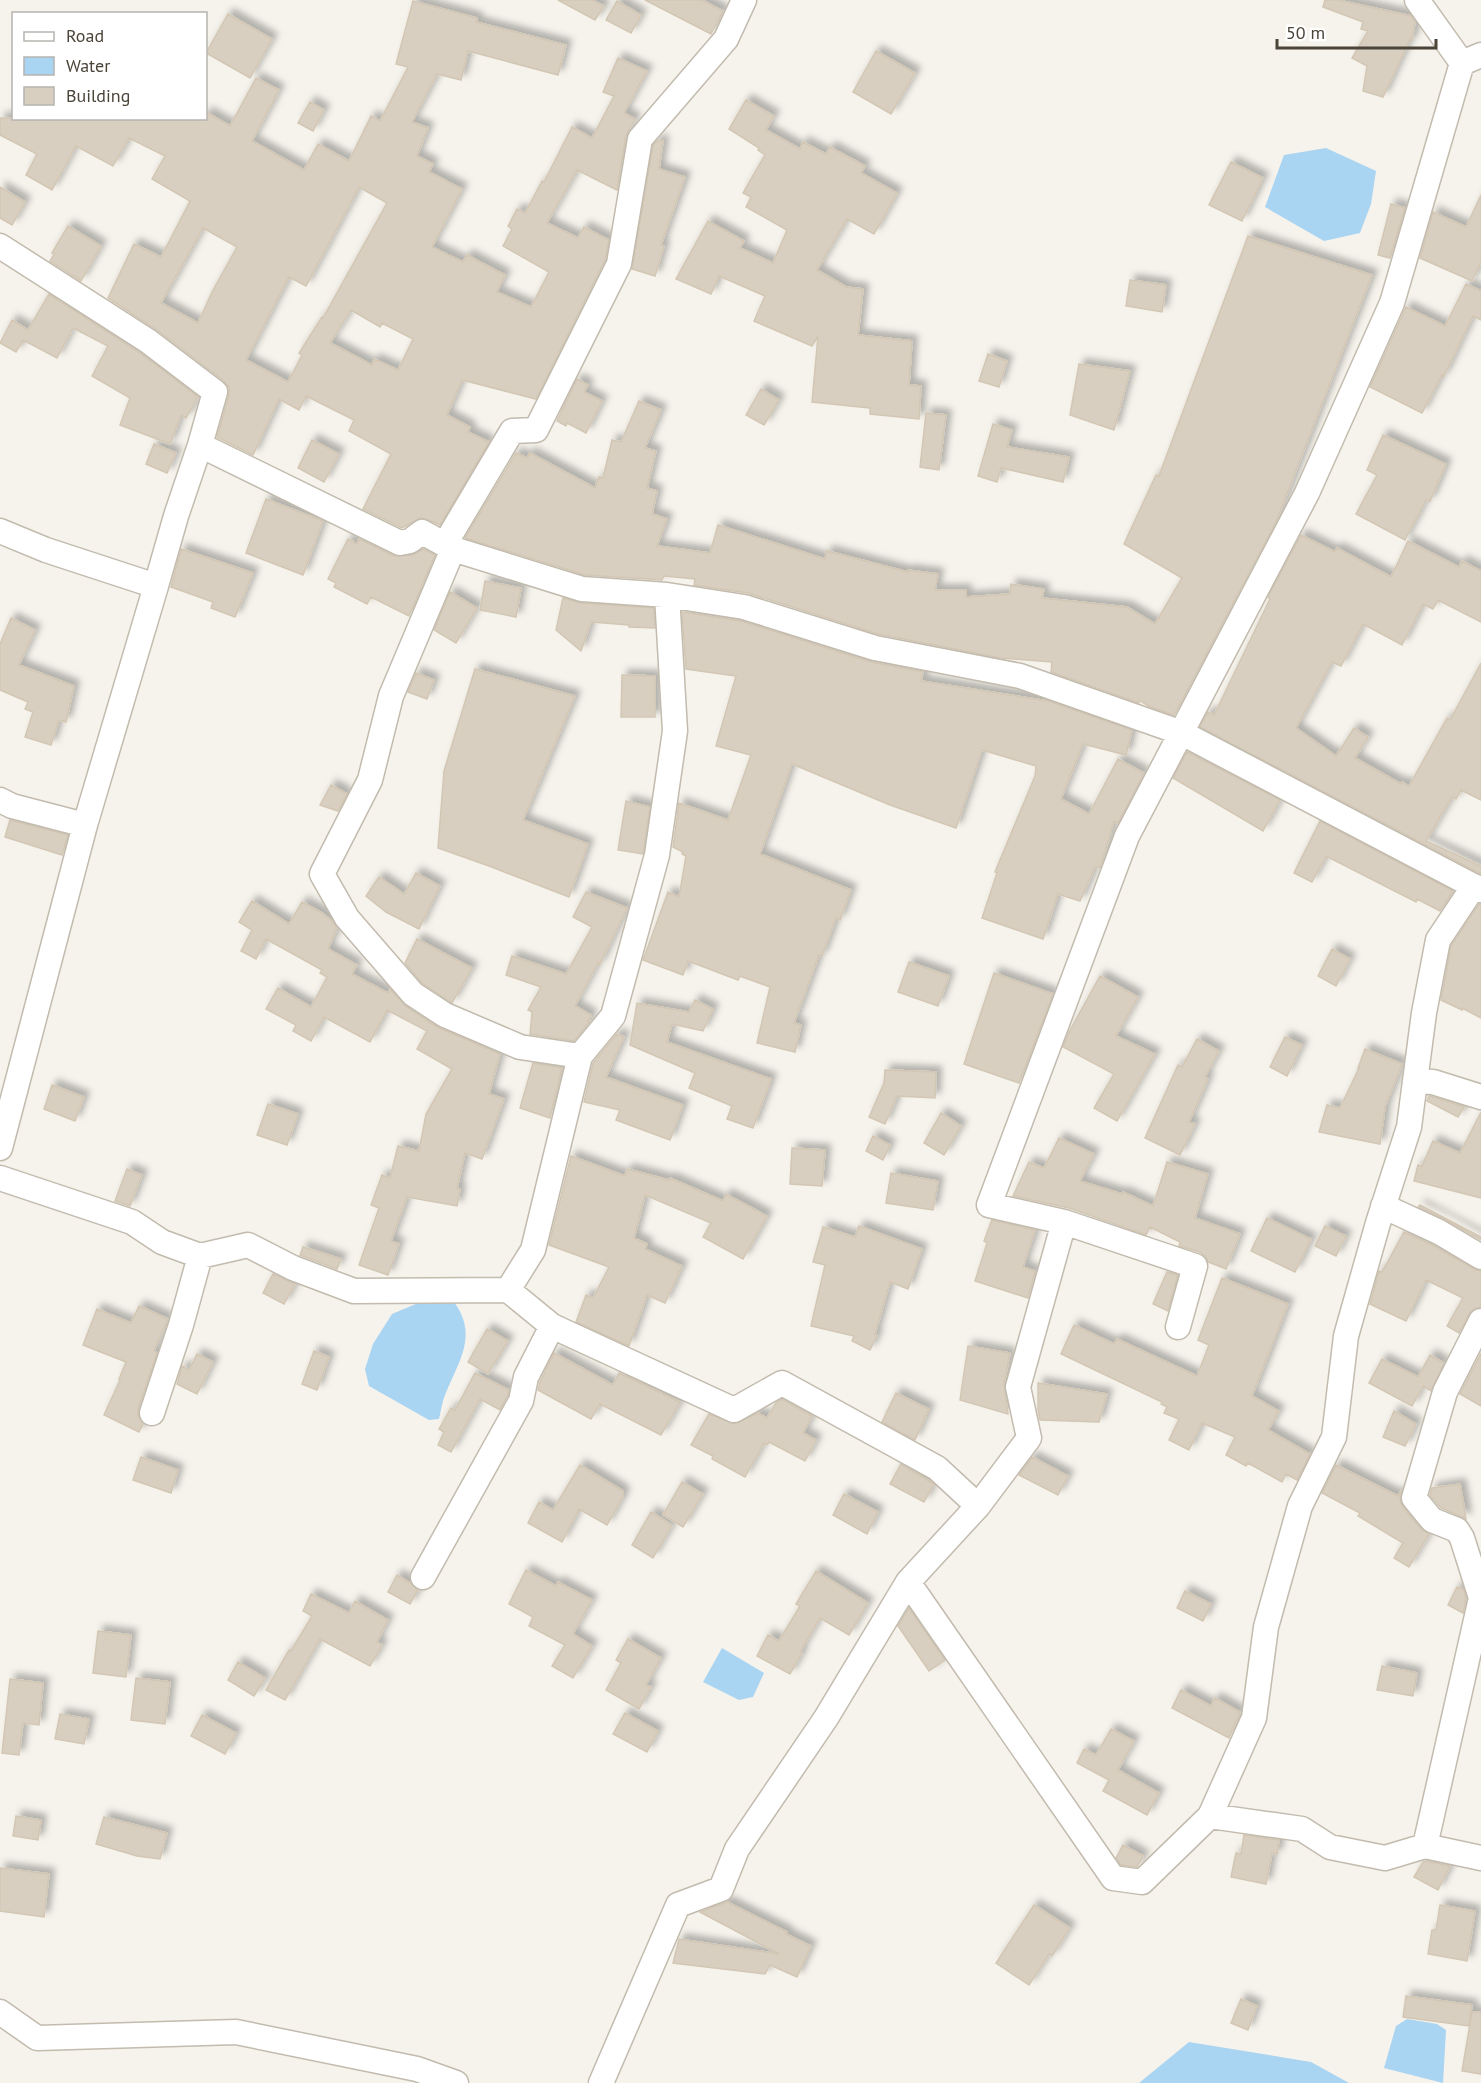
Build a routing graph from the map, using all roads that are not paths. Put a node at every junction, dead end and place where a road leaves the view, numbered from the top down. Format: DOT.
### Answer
graph roads {
  1 [pos="744,0"];
  2 [pos="1417,0"];
  3 [pos="1471,59"];
  4 [pos="0,246"];
  5 [pos="200,445"];
  6 [pos="0,531"];
  7 [pos="449,546"];
  8 [pos="156,586"];
  9 [pos="667,595"];
  10 [pos="1182,733"];
  11 [pos="0,800"];
  12 [pos="85,825"];
  13 [pos="1477,888"];
  14 [pos="580,1056"];
  15 [pos="1415,1081"];
  16 [pos="1481,1097"];
  17 [pos="0,1148"];
  18 [pos="0,1178"];
  19 [pos="1383,1206"];
  20 [pos="1064,1222"];
  21 [pos="200,1256"];
  22 [pos="1481,1257"];
  23 [pos="508,1290"];
  24 [pos="1481,1321"];
  25 [pos="552,1326"];
  26 [pos="1178,1327"];
  27 [pos="1474,1353"];
  28 [pos="152,1413"];
  29 [pos="978,1506"];
  30 [pos="423,1577"];
  31 [pos="908,1582"];
  32 [pos="1210,1816"];
  33 [pos="1425,1846"];
  34 [pos="1481,1858"];
  35 [pos="0,2012"];
  36 [pos="414,2076"];
  37 [pos="456,2083"];
  38 [pos="601,2083"];
  1 -- 7 [label="street"];
  2 -- 3 [label="street"];
  3 -- 10 [label="street"];
  4 -- 5 [label="street"];
  5 -- 7 [label="street"];
  5 -- 8 [label="street"];
  6 -- 8 [label="street"];
  7 -- 9 [label="street"];
  7 -- 14 [label="street"];
  8 -- 12 [label="street"];
  9 -- 10 [label="street"];
  9 -- 14 [label="street"];
  10 -- 13 [label="street"];
  10 -- 20 [label="street"];
  11 -- 12 [label="street"];
  12 -- 17 [label="street"];
  13 -- 15 [label="street"];
  14 -- 23 [label="street"];
  15 -- 16 [label="street"];
  15 -- 19 [label="street"];
  18 -- 21 [label="street"];
  19 -- 22 [label="street"];
  19 -- 32 [label="street"];
  20 -- 26 [label="street"];
  20 -- 29 [label="street"];
  21 -- 23 [label="street"];
  21 -- 28 [label="street"];
  23 -- 25 [label="street"];
  24 -- 27 [label="street"];
  25 -- 29 [label="street"];
  25 -- 30 [label="street"];
  27 -- 33 [label="street"];
  29 -- 31 [label="street"];
  31 -- 32 [label="street"];
  31 -- 38 [label="street"];
  32 -- 33 [label="street"];
  33 -- 34 [label="street"];
  35 -- 36 [label="street"];
  36 -- 37 [label="street"];
}
